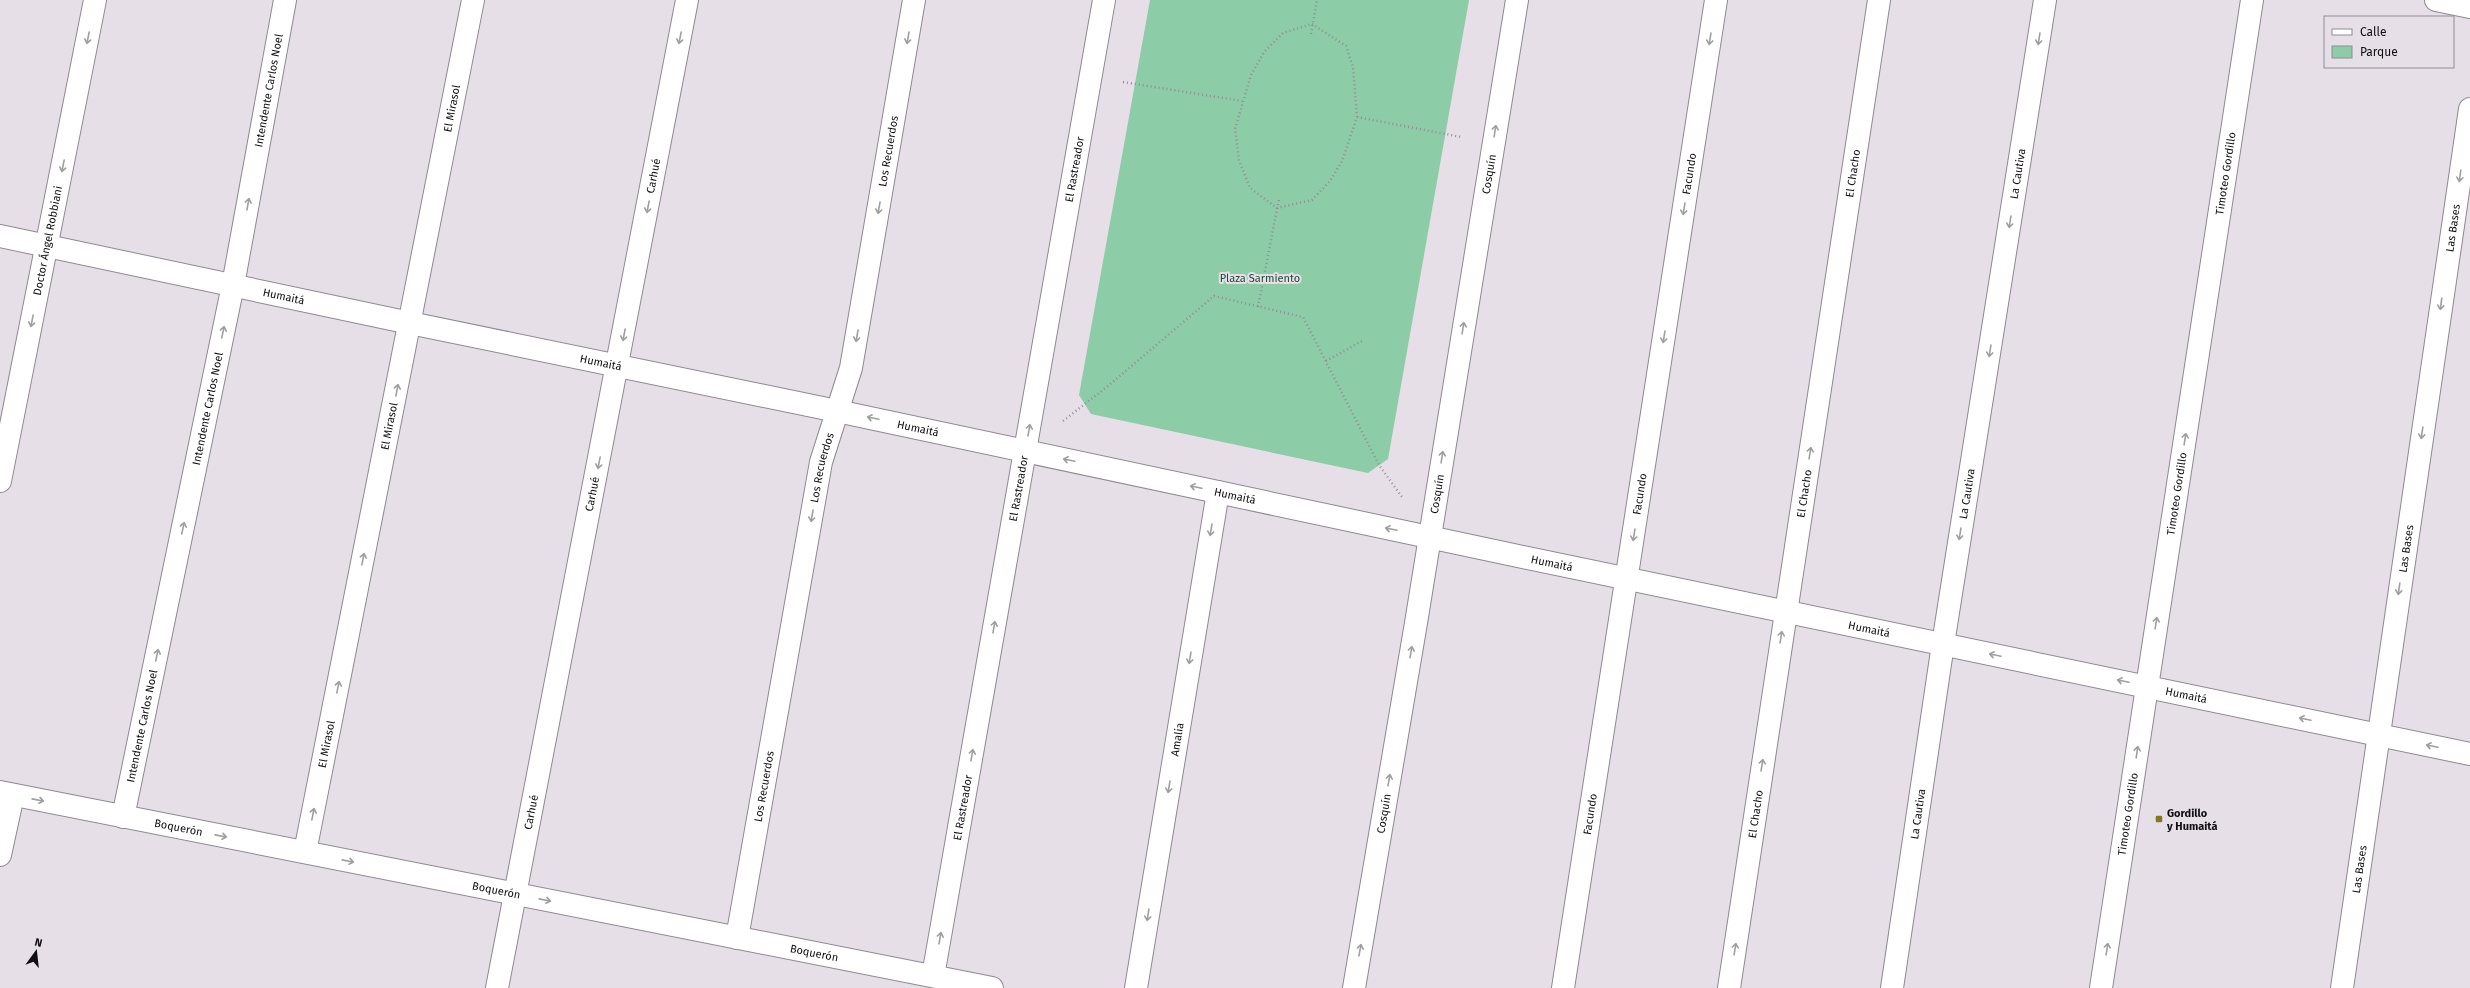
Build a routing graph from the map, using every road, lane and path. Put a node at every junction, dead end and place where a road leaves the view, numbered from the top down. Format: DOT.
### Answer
graph roads {
  1 [pos="95,0"];
  2 [pos="285,0"];
  3 [pos="473,0"];
  4 [pos="687,0"];
  5 [pos="914,0"];
  6 [pos="1104,0"];
  7 [pos="1317,0"];
  8 [pos="1517,0"];
  9 [pos="1716,0"];
  10 [pos="1879,0"];
  11 [pos="2045,0"];
  12 [pos="2252,0"];
  13 [pos="2436,0"];
  14 [pos="2470,7"];
  15 [pos="1312,24"];
  16 [pos="1311,34"];
  17 [pos="1135,84"];
  18 [pos="1242,101"];
  19 [pos="2470,109"];
  20 [pos="1357,117"];
  21 [pos="1445,134"];
  22 [pos="1279,199"];
  23 [pos="1277,208"];
  24 [pos="0,236"];
  25 [pos="47,245"];
  26 [pos="233,286"];
  27 [pos="1258,307"];
  28 [pos="410,324"];
  29 [pos="1362,341"];
  30 [pos="1326,361"];
  31 [pos="618,365"];
  32 [pos="1085,404"];
  33 [pos="837,411"];
  34 [pos="1025,451"];
  35 [pos="0,481"];
  36 [pos="1218,492"];
  37 [pos="1430,537"];
  38 [pos="1627,577"];
  39 [pos="1785,610"];
  40 [pos="1943,644"];
  41 [pos="2147,686"];
  42 [pos="2378,734"];
  43 [pos="2470,754"];
  44 [pos="6,794"];
  45 [pos="123,816"];
  46 [pos="305,852"];
  47 [pos="0,855"];
  48 [pos="516,894"];
  49 [pos="737,938"];
  50 [pos="933,976"];
  51 [pos="497,988"];
  52 [pos="992,988"];
  53 [pos="1136,988"];
  54 [pos="1354,988"];
  55 [pos="1563,988"];
  56 [pos="1729,988"];
  57 [pos="1892,988"];
  58 [pos="2101,988"];
  59 [pos="2342,988"];
  1 -- 25 [label="street, Doctor Ángel Robbiani, one-way"];
  26 -- 2 [label="street, Intendente Carlos Noel, one-way"];
  3 -- 28 [label="street, El Mirasol"];
  4 -- 31 [label="street, Carhué, one-way"];
  5 -- 33 [label="street, Los Recuerdos, one-way"];
  34 -- 6 [label="street, El Rastreador, one-way"];
  7 -- 15 [label="path"];
  37 -- 8 [label="street, Cosquín, one-way"];
  9 -- 38 [label="street, Facundo, one-way"];
  39 -- 10 [label="street, El Chacho, one-way"];
  11 -- 40 [label="street, La Cautiva, one-way"];
  41 -- 12 [label="street, Timoteo Gordillo, one-way"];
  13 -- 14 [label="street"];
  15 -- 16 [label="path"];
  15 -- 18 [label="path"];
  15 -- 20 [label="path"];
  17 -- 18 [label="path"];
  18 -- 23 [label="path"];
  19 -- 42 [label="street, Las Bases, one-way"];
  20 -- 21 [label="path"];
  20 -- 23 [label="path"];
  22 -- 23 [label="path"];
  23 -- 27 [label="path"];
  24 -- 25 [label="street, Humaitá"];
  25 -- 26 [label="street, Humaitá"];
  25 -- 35 [label="street, Doctor Ángel Robbiani, one-way"];
  26 -- 28 [label="street, Humaitá"];
  45 -- 26 [label="street, Intendente Carlos Noel, one-way"];
  27 -- 30 [label="path"];
  27 -- 32 [label="path"];
  28 -- 31 [label="street, Humaitá"];
  46 -- 28 [label="street, El Mirasol, one-way"];
  29 -- 30 [label="path"];
  30 -- 37 [label="path"];
  31 -- 33 [label="street, Humaitá"];
  31 -- 48 [label="street, Carhué, one-way"];
  34 -- 33 [label="street, Humaitá, one-way"];
  33 -- 49 [label="street, Los Recuerdos, one-way"];
  36 -- 34 [label="street, Humaitá, one-way"];
  50 -- 34 [label="street, El Rastreador, one-way"];
  37 -- 36 [label="street, Humaitá, one-way"];
  36 -- 53 [label="street, Amalia, one-way"];
  37 -- 38 [label="street, Humaitá"];
  54 -- 37 [label="street, Cosquín, one-way"];
  38 -- 39 [label="street, Humaitá"];
  38 -- 55 [label="street, Facundo"];
  39 -- 40 [label="street, Humaitá"];
  56 -- 39 [label="street, El Chacho, one-way"];
  41 -- 40 [label="street, Humaitá, one-way"];
  40 -- 57 [label="street, La Cautiva"];
  42 -- 41 [label="street, Humaitá, one-way"];
  58 -- 41 [label="street, Timoteo Gordillo, one-way"];
  43 -- 42 [label="street, Humaitá, one-way"];
  42 -- 59 [label="street, Las Bases"];
  44 -- 45 [label="street, Boquerón, one-way"];
  44 -- 47 [label="street"];
  45 -- 46 [label="street, Boquerón, one-way"];
  46 -- 48 [label="street, Boquerón, one-way"];
  48 -- 49 [label="street, Boquerón, one-way"];
  48 -- 51 [label="street, Carhué"];
  49 -- 50 [label="street, Boquerón"];
  50 -- 52 [label="street, Boquerón"];
}
